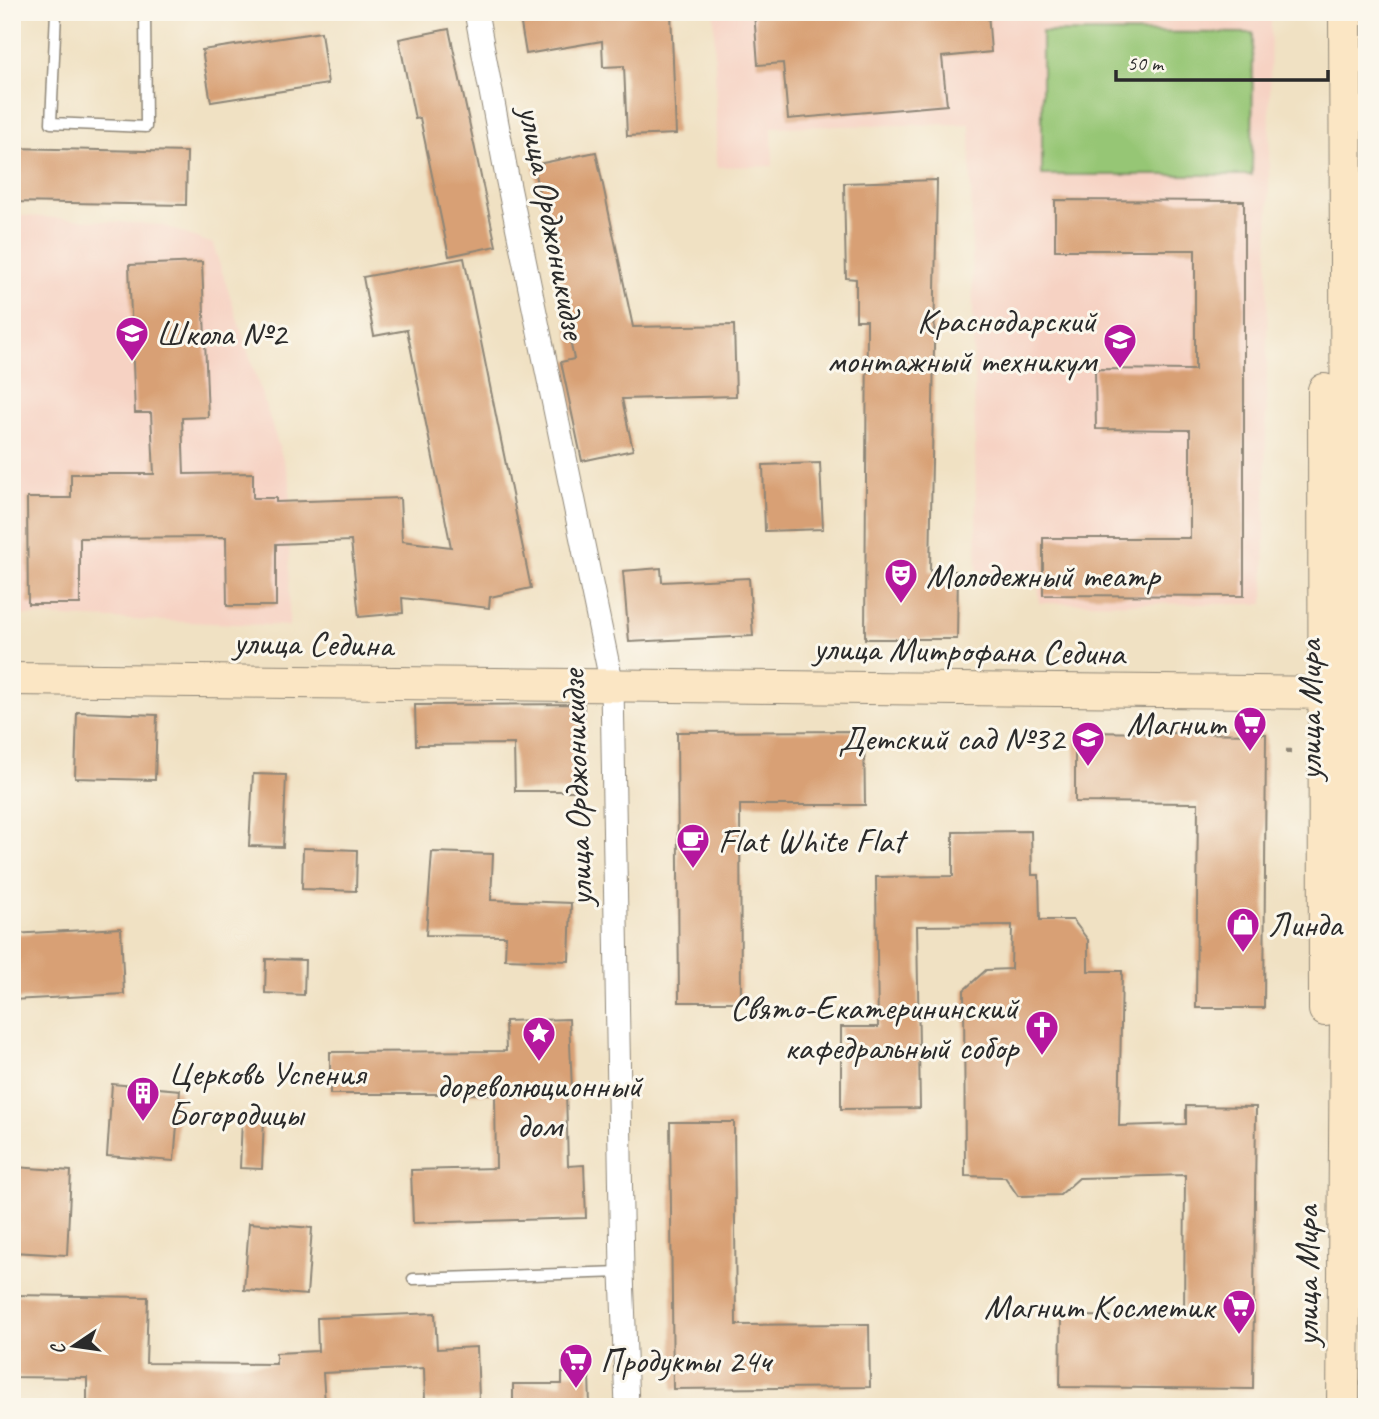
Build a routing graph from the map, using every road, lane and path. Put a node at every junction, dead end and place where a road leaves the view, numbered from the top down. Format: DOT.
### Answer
graph roads {
  1 [pos="56,12"];
  2 [pos="145,12"];
  3 [pos="477,12"];
  4 [pos="1325,12"];
  5 [pos="1345,12"];
  6 [pos="12,679"];
  7 [pos="1346,679"];
  8 [pos="612,685"];
  9 [pos="622,1272"];
  10 [pos="413,1279"];
  11 [pos="627,1407"];
  12 [pos="1324,1407"];
  13 [pos="1343,1407"];
  1 -- 2 [label="lane"];
  3 -- 8 [label="street, улица Орджоникидзе"];
  4 -- 7 [label="main road, улица Мира"];
  5 -- 7 [label="main road, улица Мира"];
  6 -- 8 [label="main road, улица Седина"];
  7 -- 8 [label="main road, улица Митрофана Седина"];
  7 -- 12 [label="main road, улица Мира"];
  7 -- 13 [label="main road, улица Мира"];
  8 -- 9 [label="street, улица Орджоникидзе"];
  9 -- 10 [label="lane"];
  9 -- 11 [label="street, улица Орджоникидзе"];
}
